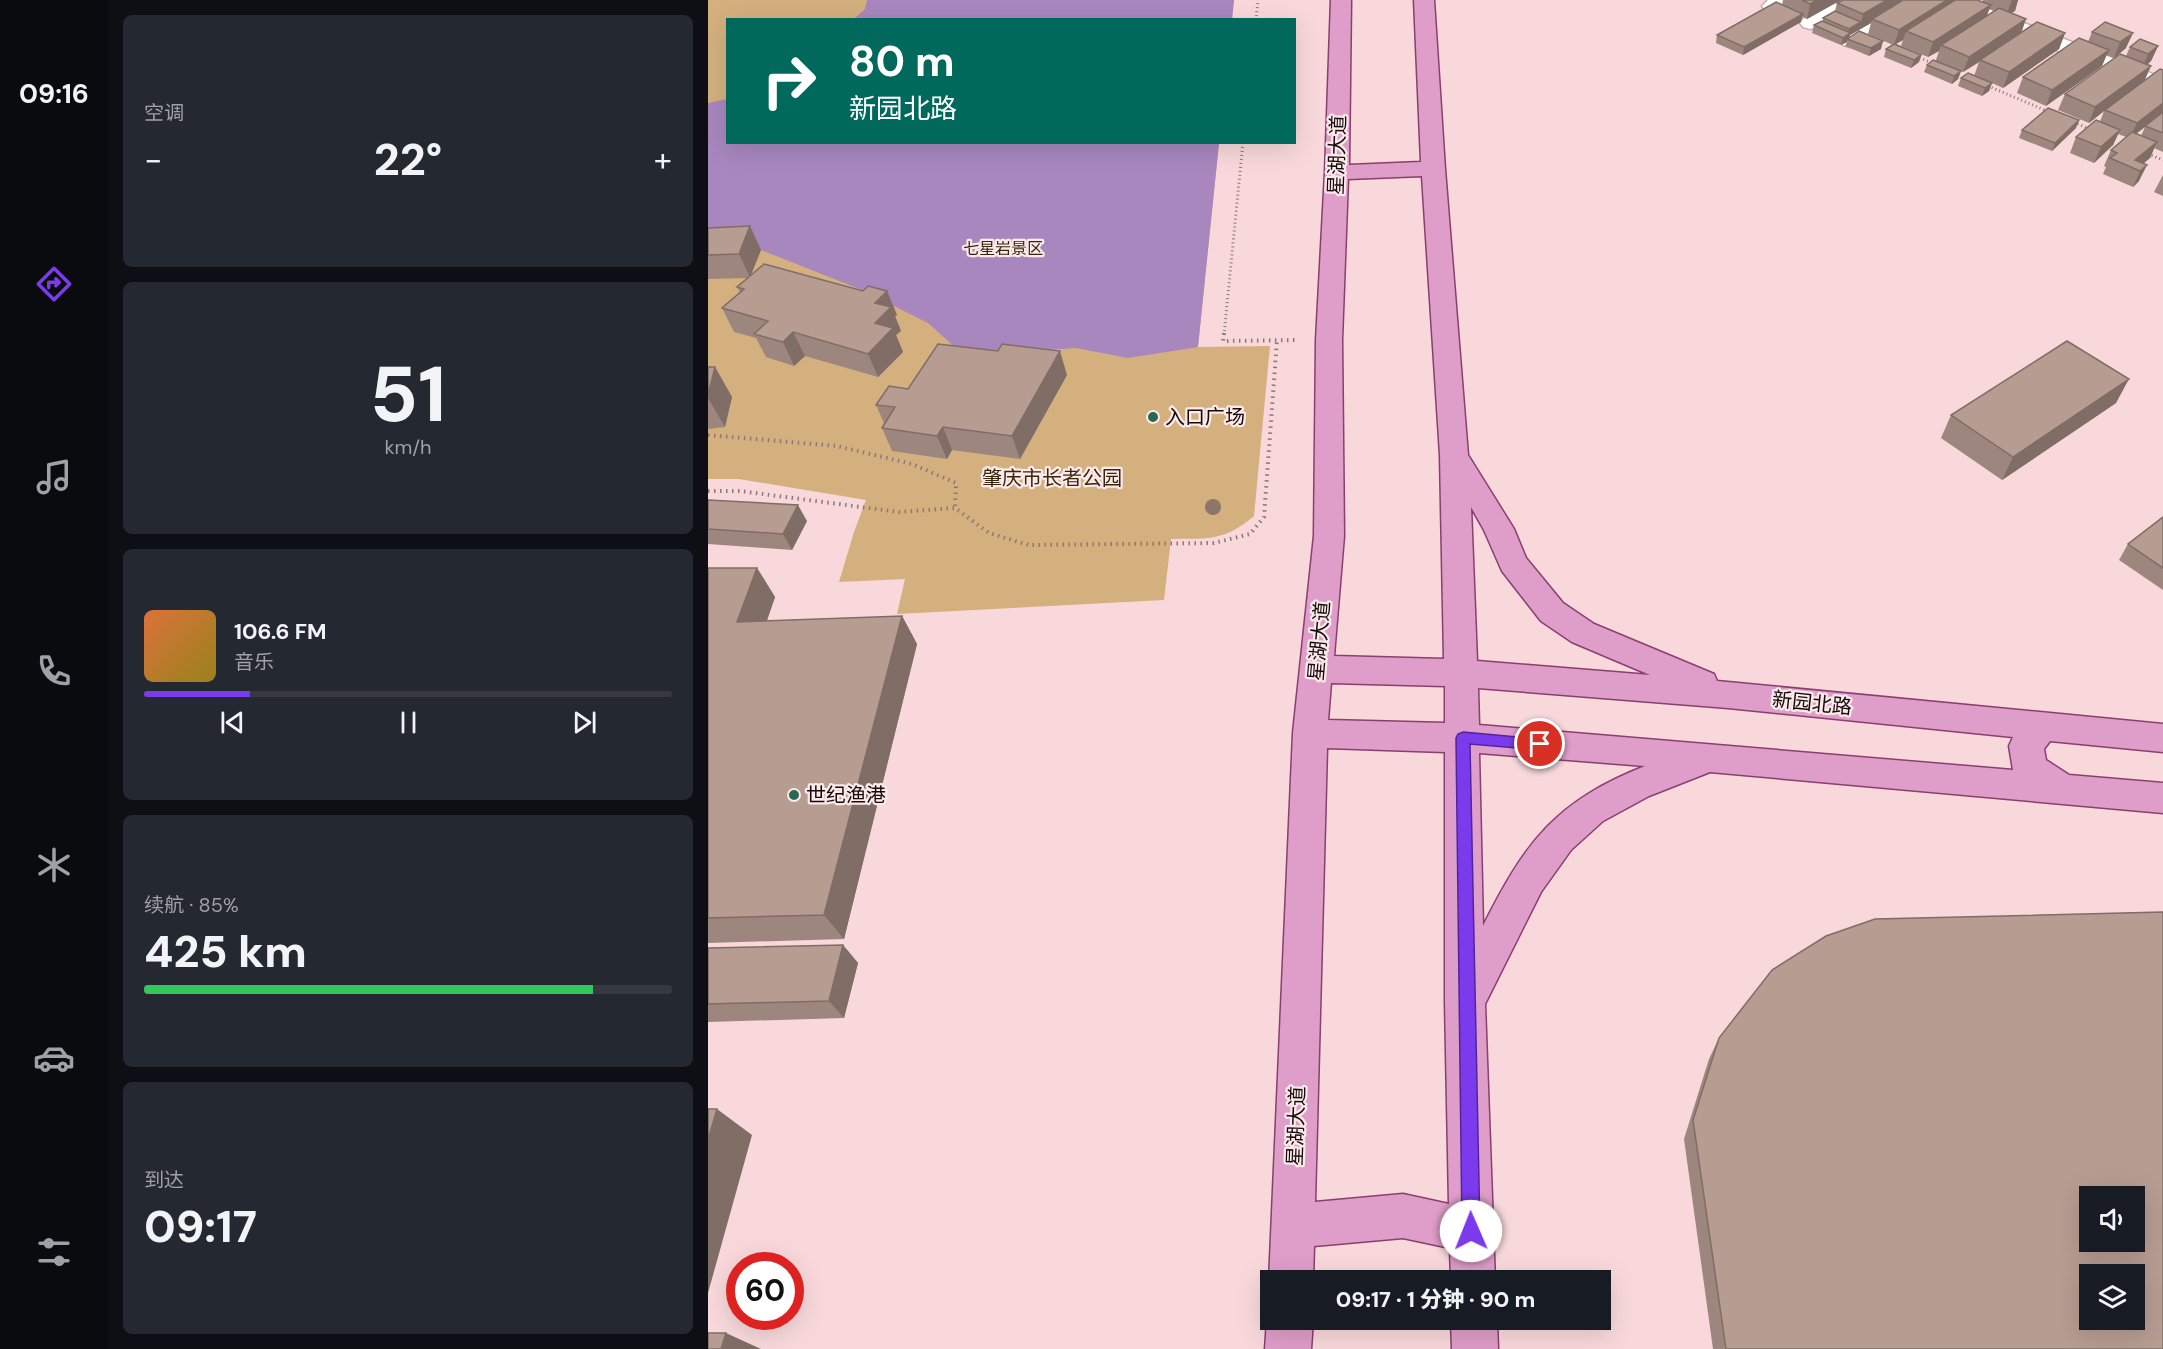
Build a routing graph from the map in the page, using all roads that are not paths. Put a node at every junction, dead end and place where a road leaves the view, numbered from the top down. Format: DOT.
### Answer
graph roads {
  1 [pos="1341,0"];
  2 [pos="1424,0"];
  3 [pos="1850,0"];
  4 [pos="1916,0"];
  5 [pos="1948,0"];
  6 [pos="1810,22"];
  7 [pos="1855,38"];
  8 [pos="2163,86"];
  9 [pos="1433,169"];
  10 [pos="1337,172"];
  11 [pos="1454,455"];
  12 [pos="1316,669"];
  13 [pos="1461,673"];
  14 [pos="1728,694"];
  15 [pos="2041,727"];
  16 [pos="1310,733"];
  17 [pos="1463,738"];
  18 [pos="2163,738"];
  19 [pos="1709,757"];
  20 [pos="2063,789"];
  21 [pos="2163,798"];
  22 [pos="1466,1002"];
  23 [pos="1293,1226"];
  24 [pos="1471,1231"];
  25 [pos="1291,1270"];
  26 [pos="1473,1270"];
  27 [pos="1289,1330"];
  28 [pos="1475,1330"];
  29 [pos="1288,1349"];
  30 [pos="1476,1349"];
  1 -- 10 [label="main road, 星湖大道"];
  2 -- 9 [label="main road"];
  3 -- 6 [label="street"];
  4 -- 7 [label="street"];
  5 -- 8 [label="street"];
  9 -- 10 [label="main road"];
  9 -- 11 [label="main road"];
  10 -- 12 [label="main road, 星湖大道"];
  11 -- 13 [label="main road"];
  11 -- 14 [label="main road"];
  12 -- 13 [label="main road, 新园北路"];
  12 -- 16 [label="main road, 星湖大道"];
  13 -- 14 [label="main road, 新园北路"];
  13 -- 17 [label="main road"];
  14 -- 15 [label="main road, 新园北路"];
  15 -- 18 [label="main road, 新园北路"];
  15 -- 20 [label="main road"];
  16 -- 17 [label="main road"];
  16 -- 23 [label="main road, 星湖大道"];
  17 -- 19 [label="main road"];
  17 -- 22 [label="main road"];
  19 -- 20 [label="main road"];
  19 -- 22 [label="main road"];
  20 -- 21 [label="main road"];
  22 -- 24 [label="main road"];
  23 -- 24 [label="main road"];
  23 -- 25 [label="main road, 星湖大道"];
  24 -- 26 [label="main road"];
  27 -- 29 [label="main road"];
  28 -- 30 [label="main road"];
}
